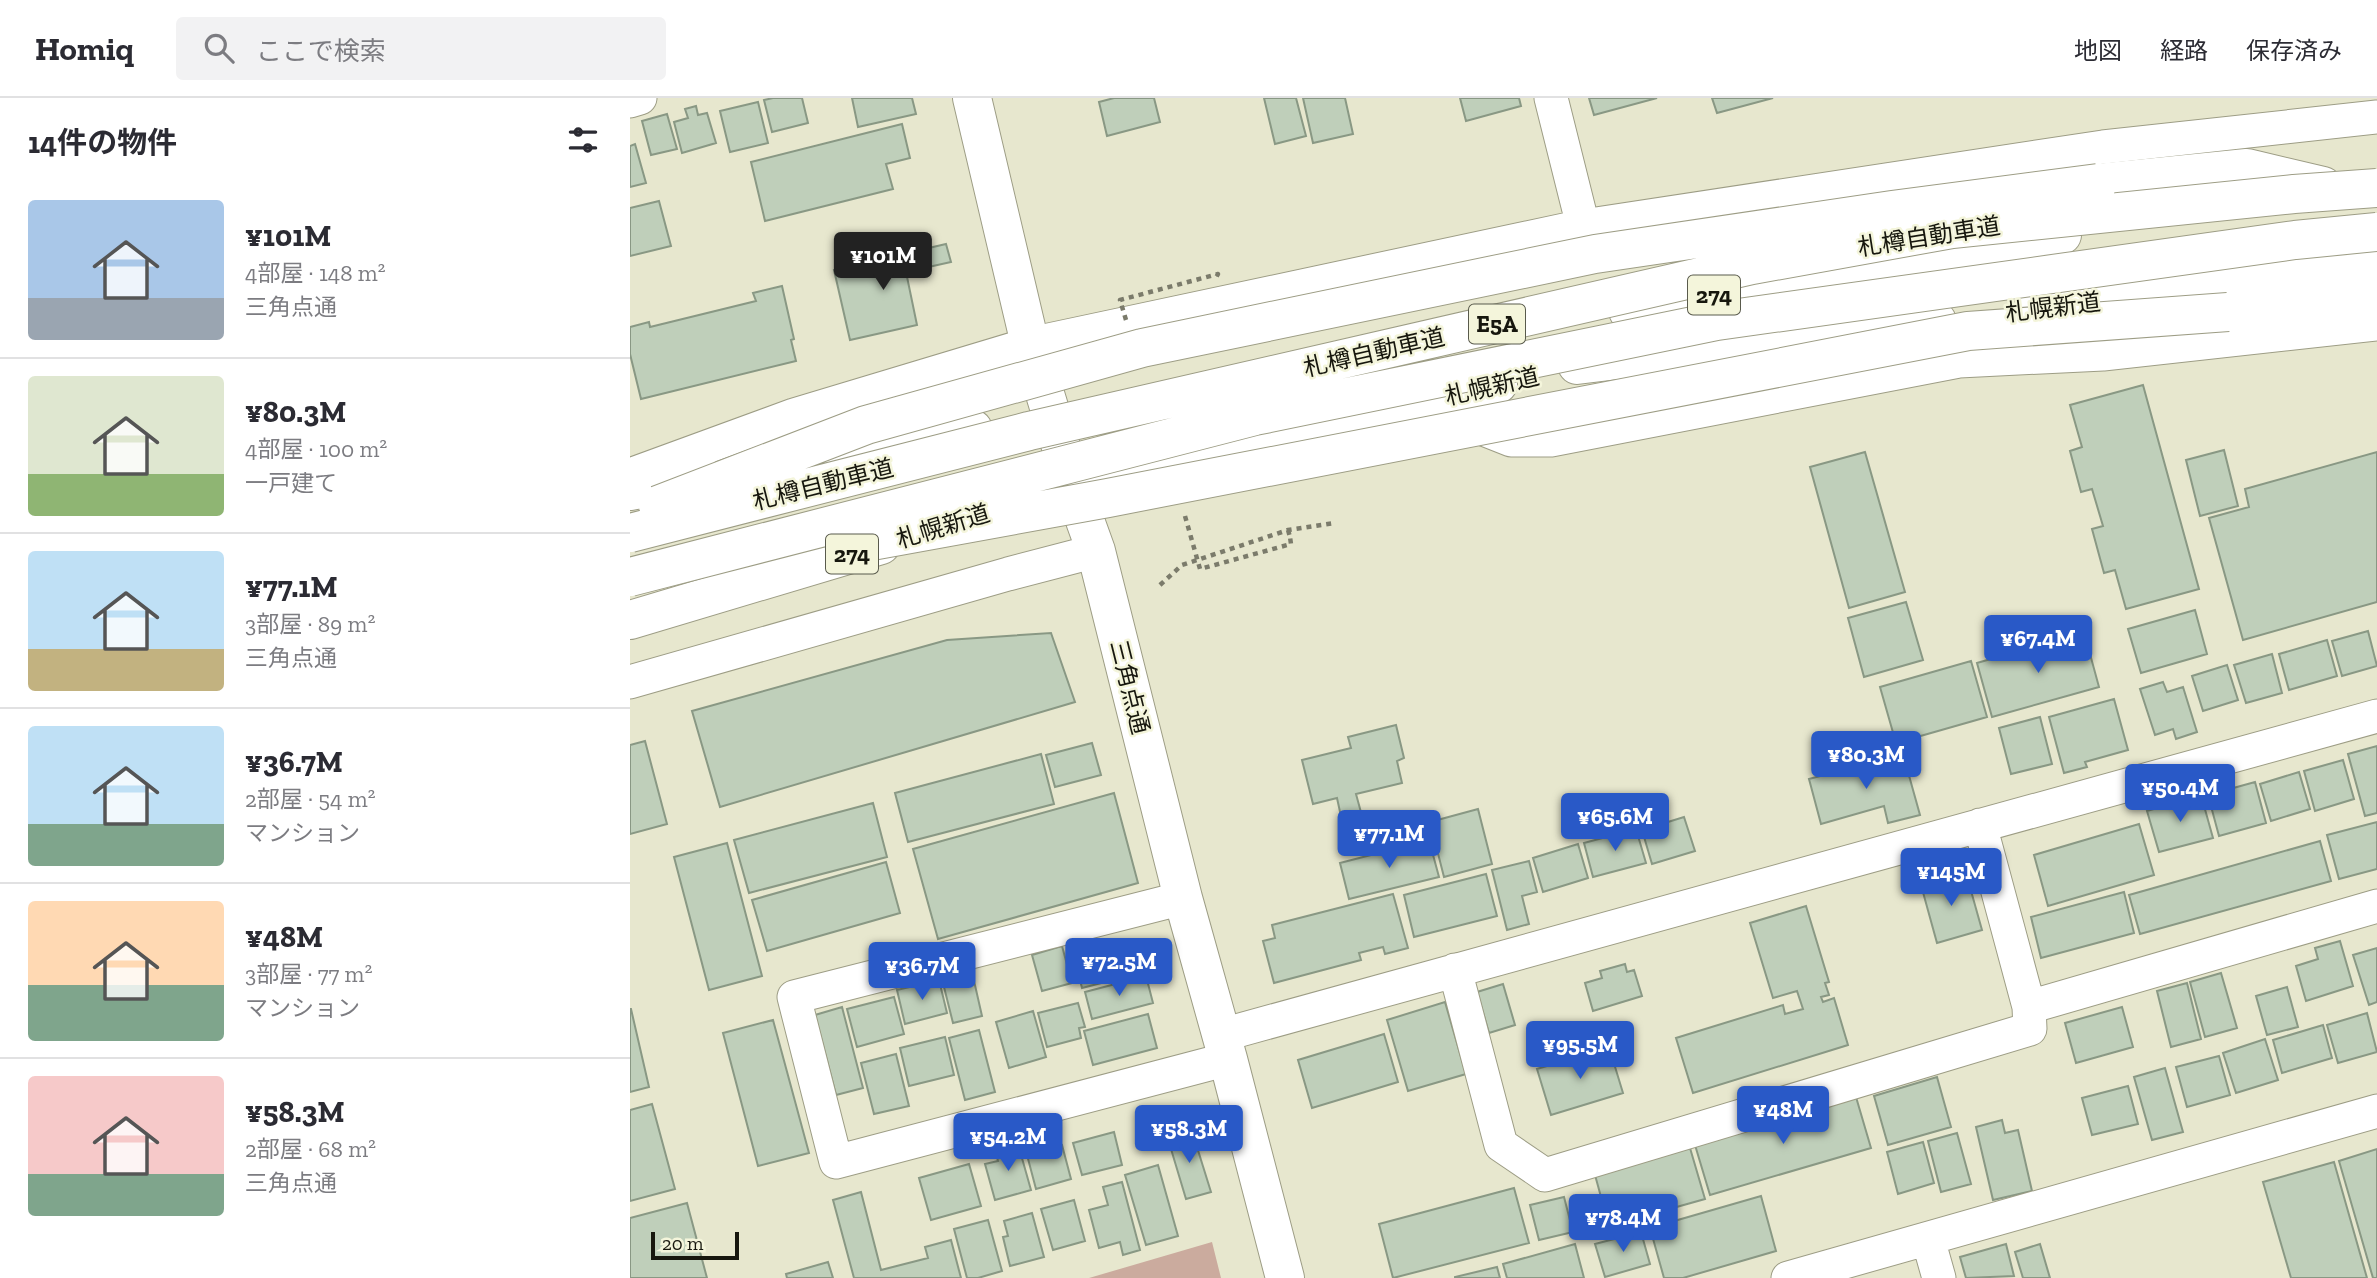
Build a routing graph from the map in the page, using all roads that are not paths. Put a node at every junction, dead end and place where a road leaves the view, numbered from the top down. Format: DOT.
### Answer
graph roads {
  1 [pos="640,98"];
  2 [pos="972,98"];
  3 [pos="1551,98"];
  4 [pos="630,101"];
  5 [pos="2377,117"];
  6 [pos="2377,177"];
  7 [pos="2323,186"];
  8 [pos="2377,188"];
  9 [pos="1583,226"];
  10 [pos="2377,232"];
  11 [pos="2377,267"];
  12 [pos="2377,297"];
  13 [pos="2377,324"];
  14 [pos="1030,344"];
  15 [pos="1417,403"];
  16 [pos="1052,415"];
  17 [pos="630,475"];
  18 [pos="1073,487"];
  19 [pos="630,491"];
  20 [pos="630,516"];
  21 [pos="630,533"];
  22 [pos="1096,551"];
  23 [pos="630,578"];
  24 [pos="630,584"];
  25 [pos="630,620"];
  26 [pos="630,681"];
  27 [pos="2377,716"];
  28 [pos="1980,825"];
  29 [pos="1183,898"];
  30 [pos="2377,905"];
  31 [pos="1455,970"];
  32 [pos="2029,1007"];
  33 [pos="1225,1047"];
  34 [pos="2377,1111"];
  35 [pos="1928,1239"];
  36 [pos="1285,1278"];
  37 [pos="1787,1278"];
  38 [pos="1939,1278"];
  1 -- 4 [label="street"];
  2 -- 14 [label="main road, 三角点通"];
  3 -- 9 [label="street"];
  5 -- 9 [label="street"];
  6 -- 7 [label="main road, 札幌新道 / 274"];
  7 -- 16 [label="main road, 札幌新道 / 274"];
  7 -- 20 [label="main road, bridge"];
  8 -- 21 [label="main road, 札樽自動車道 / E5A, bridge"];
  9 -- 14 [label="street"];
  10 -- 23 [label="main road, 札樽自動車道 / E5A, bridge"];
  11 -- 15 [label="main road, 札幌新道 / 274"];
  12 -- 24 [label="main road, bridge"];
  13 -- 15 [label="street"];
  14 -- 16 [label="main road, 三角点通"];
  14 -- 17 [label="street"];
  15 -- 18 [label="main road, 札幌新道 / 274"];
  16 -- 18 [label="main road, 三角点通"];
  16 -- 19 [label="main road, 札幌新道 / 274"];
  18 -- 22 [label="main road, 三角点通"];
  18 -- 25 [label="main road, 札幌新道 / 274"];
  22 -- 26 [label="street"];
  22 -- 29 [label="main road, 三角点通"];
  27 -- 28 [label="street"];
  28 -- 31 [label="street"];
  28 -- 32 [label="street"];
  29 -- 33 [label="main road, 三角点通"];
  29 -- 33 [label="street"];
  30 -- 32 [label="street"];
  31 -- 32 [label="street"];
  31 -- 33 [label="street"];
  33 -- 36 [label="main road, 三角点通"];
  34 -- 35 [label="street"];
  35 -- 37 [label="street"];
  35 -- 38 [label="street"];
}
